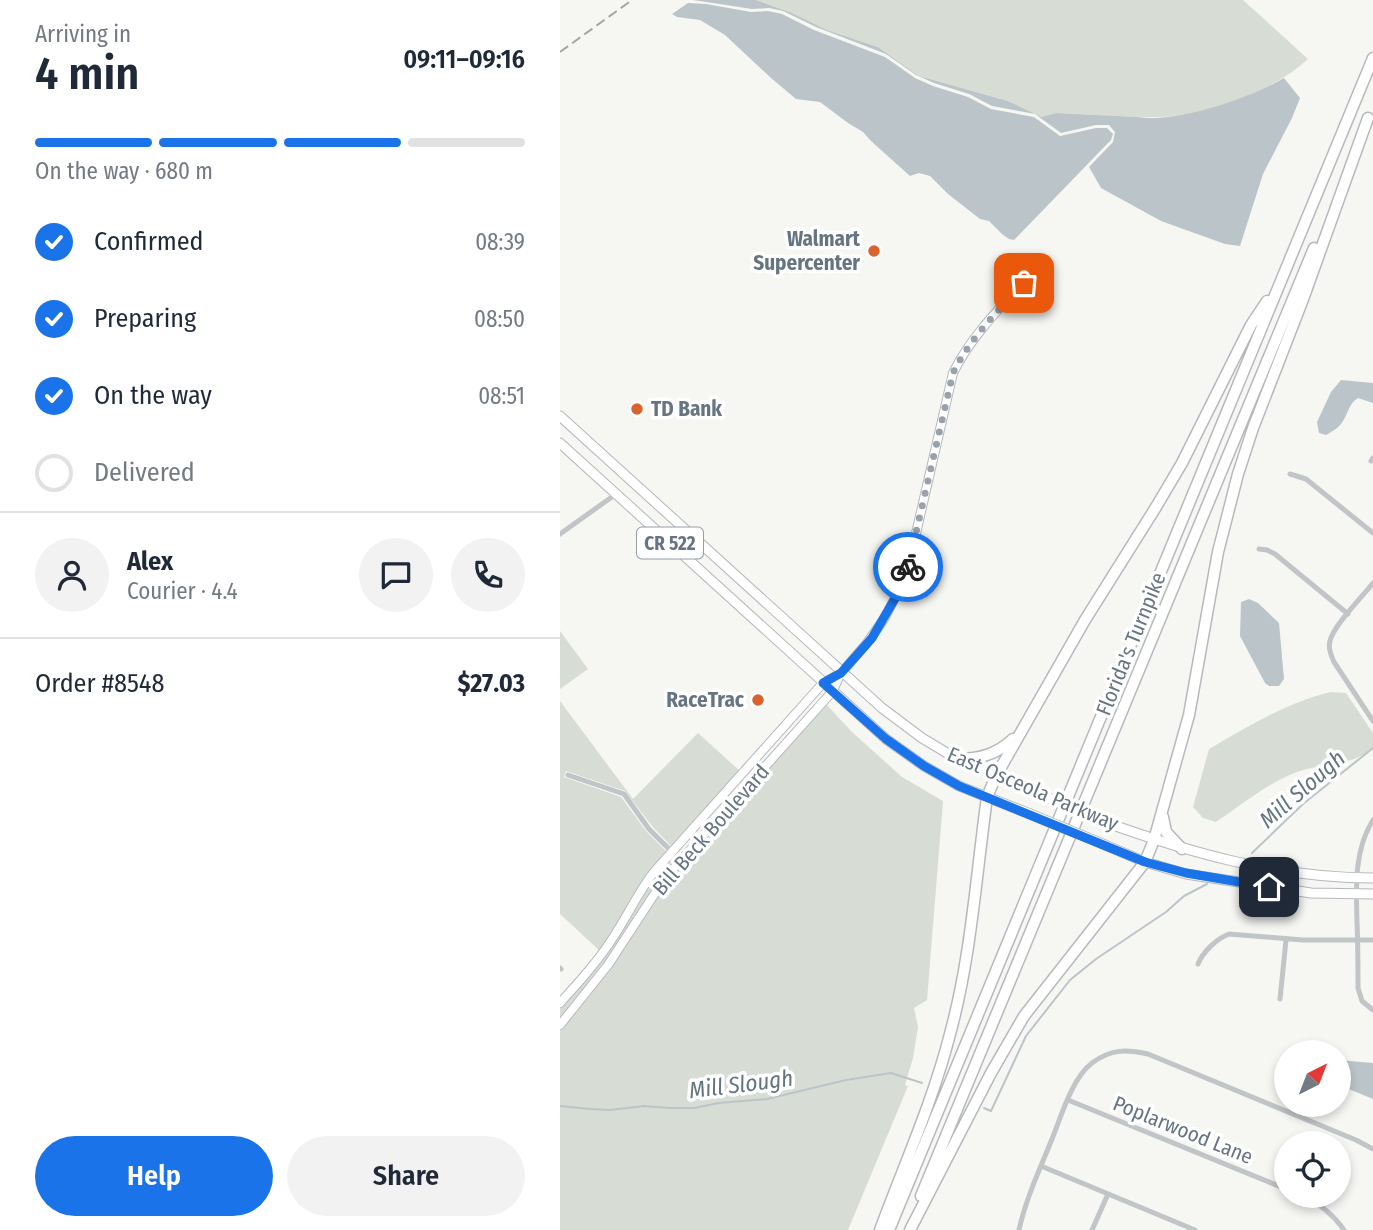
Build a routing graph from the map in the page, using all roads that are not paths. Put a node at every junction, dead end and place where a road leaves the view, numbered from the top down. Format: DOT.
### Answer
graph roads {
  1 [pos="1373,58"];
  2 [pos="1373,106"];
  3 [pos="1368,118"];
  4 [pos="1034,271"];
  5 [pos="1279,284"];
  6 [pos="560,416"];
  7 [pos="560,443"];
  8 [pos="1290,474"];
  9 [pos="616,494"];
  10 [pos="1373,533"];
  11 [pos="560,534"];
  12 [pos="1259,549"];
  13 [pos="1373,583"];
  14 [pos="1348,614"];
  15 [pos="841,673"];
  16 [pos="823,683"];
  17 [pos="832,692"];
  18 [pos="1373,721"];
  19 [pos="1021,733"];
  20 [pos="957,759"];
  21 [pos="568,775"];
  22 [pos="996,776"];
  23 [pos="987,797"];
  24 [pos="1162,811"];
  25 [pos="1373,820"];
  26 [pos="1154,840"];
  27 [pos="1182,849"];
  28 [pos="672,852"];
  29 [pos="681,860"];
  30 [pos="1145,862"];
  31 [pos="1356,878"];
  32 [pos="1373,878"];
  33 [pos="1356,894"];
  34 [pos="1373,894"];
  35 [pos="1286,940"];
  36 [pos="1373,940"];
  37 [pos="1357,941"];
  38 [pos="1198,964"];
  39 [pos="1280,999"];
  40 [pos="560,1003"];
  41 [pos="1373,1010"];
  42 [pos="560,1025"];
  43 [pos="1068,1100"];
  44 [pos="1373,1149"];
  45 [pos="1041,1166"];
  46 [pos="1274,1184"];
  47 [pos="1108,1194"];
  48 [pos="1324,1208"];
  49 [pos="880,1230"];
  50 [pos="889,1230"];
  51 [pos="909,1230"];
  52 [pos="1019,1230"];
  53 [pos="1092,1230"];
  54 [pos="1195,1230"];
  55 [pos="1344,1230"];
  1 -- 5 [label="highway, Florida's Turnpike"];
  2 -- 3 [label="highway, Florida's Turnpike"];
  3 -- 24 [label="highway"];
  3 -- 51 [label="highway, Florida's Turnpike"];
  4 -- 15 [label="street, Bill Beck Boulevard"];
  5 -- 19 [label="highway"];
  5 -- 50 [label="highway, Florida's Turnpike"];
  6 -- 15 [label="main road, East Osceola Parkway / CR 522"];
  7 -- 9 [label="main road, East Osceola Parkway / CR 522"];
  8 -- 10 [label="street"];
  9 -- 11 [label="street"];
  9 -- 16 [label="main road, East Osceola Parkway / CR 522"];
  12 -- 14 [label="street"];
  13 -- 14 [label="street"];
  14 -- 18 [label="street"];
  15 -- 16 [label="street, Bill Beck Boulevard"];
  15 -- 17 [label="street, Bill Beck Boulevard"];
  15 -- 20 [label="main road, East Osceola Parkway / CR 522"];
  16 -- 17 [label="main road, East Osceola Parkway / CR 522"];
  16 -- 28 [label="street, Bill Beck Boulevard"];
  17 -- 23 [label="main road, East Osceola Parkway / CR 522"];
  17 -- 29 [label="street, Bill Beck Boulevard"];
  19 -- 20 [label="highway"];
  19 -- 22 [label="highway"];
  20 -- 22 [label="main road, East Osceola Parkway / CR 522"];
  21 -- 28 [label="street"];
  22 -- 23 [label="highway"];
  22 -- 26 [label="main road, East Osceola Parkway / CR 522, bridge"];
  23 -- 30 [label="main road, East Osceola Parkway / CR 522, bridge"];
  23 -- 49 [label="highway"];
  24 -- 26 [label="highway"];
  24 -- 27 [label="highway"];
  25 -- 31 [label="street"];
  26 -- 27 [label="main road, East Osceola Parkway / CR 522"];
  26 -- 30 [label="highway"];
  27 -- 31 [label="main road, East Osceola Parkway / CR 522"];
  28 -- 29 [label="street"];
  28 -- 40 [label="street, Bill Beck Boulevard"];
  29 -- 42 [label="street, Bill Beck Boulevard"];
  30 -- 33 [label="main road, East Osceola Parkway / CR 522"];
  30 -- 51 [label="highway"];
  31 -- 32 [label="main road, East Osceola Parkway / CR 522"];
  31 -- 33 [label="street"];
  33 -- 34 [label="main road, East Osceola Parkway / CR 522"];
  33 -- 37 [label="street"];
  35 -- 37 [label="street"];
  35 -- 38 [label="street"];
  35 -- 39 [label="street"];
  36 -- 37 [label="street"];
  37 -- 41 [label="street"];
  43 -- 44 [label="street"];
  43 -- 45 [label="street"];
  43 -- 46 [label="street, Poplarwood Lane"];
  45 -- 47 [label="street"];
  45 -- 52 [label="street"];
  47 -- 53 [label="street"];
  47 -- 54 [label="street"];
  48 -- 55 [label="street"];
}
